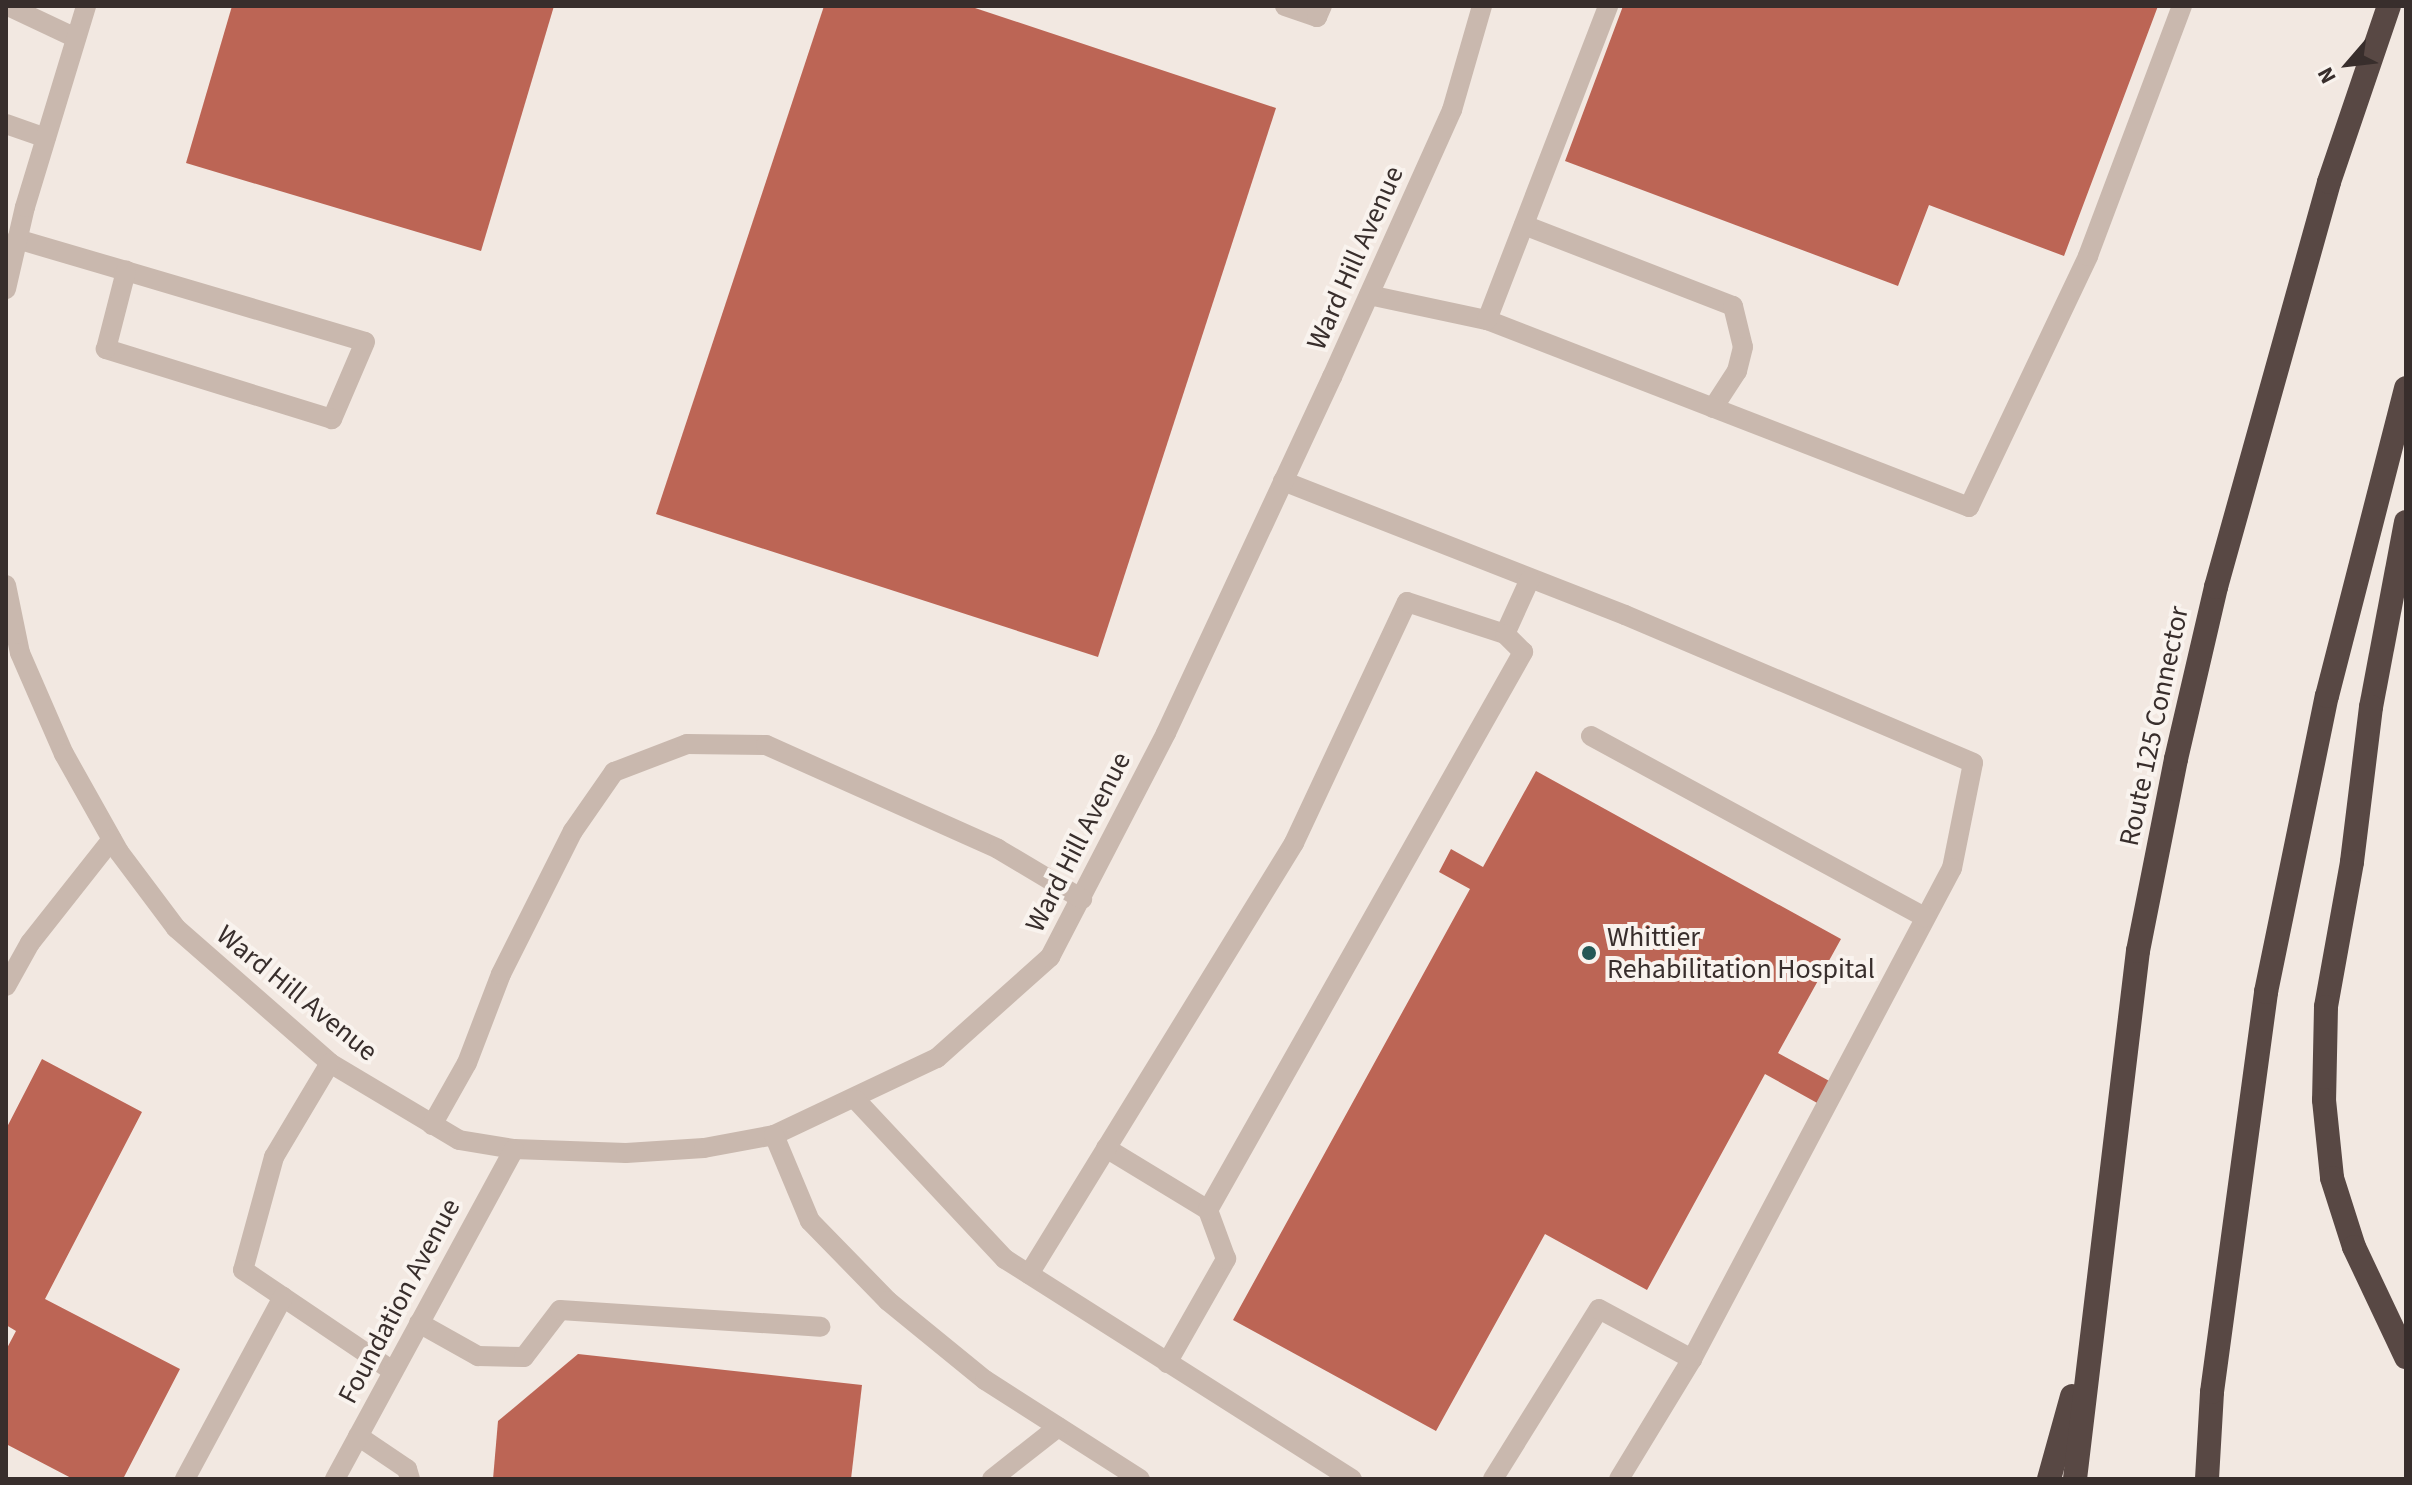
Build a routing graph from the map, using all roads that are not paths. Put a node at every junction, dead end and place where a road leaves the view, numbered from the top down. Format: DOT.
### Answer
graph roads {
  1 [pos="8,6"];
  2 [pos="86,6"];
  3 [pos="1285,6"];
  4 [pos="1322,6"];
  5 [pos="1482,6"];
  6 [pos="1608,6"];
  7 [pos="2182,6"];
  8 [pos="2389,6"];
  9 [pos="76,38"];
  10 [pos="6,124"];
  11 [pos="46,138"];
  12 [pos="1524,225"];
  13 [pos="17,239"];
  14 [pos="126,271"];
  15 [pos="6,289"];
  16 [pos="1369,295"];
  17 [pos="1487,320"];
  18 [pos="2406,388"];
  19 [pos="1713,408"];
  20 [pos="1283,481"];
  21 [pos="2406,522"];
  22 [pos="1530,579"];
  23 [pos="6,585"];
  24 [pos="1505,634"];
  25 [pos="1591,736"];
  26 [pos="112,839"];
  27 [pos="1082,899"];
  28 [pos="1925,917"];
  29 [pos="6,986"];
  30 [pos="330,1063"];
  31 [pos="856,1100"];
  32 [pos="432,1125"];
  33 [pos="774,1135"];
  34 [pos="1106,1148"];
  35 [pos="514,1149"];
  36 [pos="1208,1210"];
  37 [pos="1029,1274"];
  38 [pos="283,1297"];
  39 [pos="2096,1309"];
  40 [pos="419,1323"];
  41 [pos="820,1327"];
  42 [pos="2406,1357"];
  43 [pos="1692,1359"];
  44 [pos="1167,1363"];
  45 [pos="393,1371"];
  46 [pos="1058,1427"];
  47 [pos="358,1436"];
  48 [pos="185,1479"];
  49 [pos="335,1479"];
  50 [pos="410,1479"];
  51 [pos="992,1479"];
  52 [pos="1140,1479"];
  53 [pos="1352,1479"];
  54 [pos="1493,1479"];
  55 [pos="1619,1479"];
  56 [pos="2049,1479"];
  57 [pos="2075,1479"];
  58 [pos="2207,1479"];
  1 -- 9 [label="street"];
  2 -- 9 [label="street"];
  3 -- 4 [label="street"];
  5 -- 16 [label="street, Ward Hill Avenue"];
  6 -- 12 [label="street"];
  7 -- 19 [label="street"];
  8 -- 39 [label="highway, Route 125 Connector"];
  9 -- 11 [label="street"];
  10 -- 11 [label="street"];
  11 -- 13 [label="street"];
  12 -- 17 [label="street"];
  12 -- 19 [label="street"];
  13 -- 14 [label="street"];
  13 -- 15 [label="street"];
  14 -- 14 [label="street"];
  16 -- 17 [label="street"];
  16 -- 20 [label="street, Ward Hill Avenue"];
  17 -- 19 [label="street"];
  18 -- 58 [label="highway"];
  20 -- 22 [label="street"];
  20 -- 27 [label="street, Ward Hill Avenue"];
  21 -- 42 [label="highway"];
  22 -- 24 [label="street"];
  22 -- 28 [label="street"];
  23 -- 26 [label="street, Ward Hill Avenue"];
  24 -- 34 [label="street"];
  24 -- 36 [label="street"];
  25 -- 28 [label="street"];
  26 -- 29 [label="street"];
  26 -- 30 [label="street, Ward Hill Avenue"];
  27 -- 31 [label="street, Ward Hill Avenue"];
  27 -- 32 [label="street"];
  28 -- 43 [label="street"];
  30 -- 32 [label="street, Ward Hill Avenue"];
  30 -- 38 [label="street"];
  31 -- 33 [label="street, Ward Hill Avenue"];
  31 -- 37 [label="street"];
  32 -- 35 [label="street, Ward Hill Avenue"];
  33 -- 35 [label="street, Ward Hill Avenue"];
  33 -- 46 [label="street"];
  34 -- 36 [label="street"];
  34 -- 37 [label="street"];
  35 -- 40 [label="street, Foundation Avenue"];
  36 -- 44 [label="street"];
  37 -- 44 [label="street"];
  38 -- 45 [label="street"];
  38 -- 48 [label="street"];
  39 -- 56 [label="highway"];
  39 -- 57 [label="highway, Route 125 Connector"];
  40 -- 41 [label="street"];
  40 -- 45 [label="street, Foundation Avenue"];
  43 -- 54 [label="street"];
  43 -- 55 [label="street"];
  44 -- 53 [label="street"];
  45 -- 47 [label="street, Foundation Avenue"];
  46 -- 51 [label="street"];
  46 -- 52 [label="street"];
  47 -- 49 [label="street, Foundation Avenue"];
  47 -- 50 [label="street"];
}
